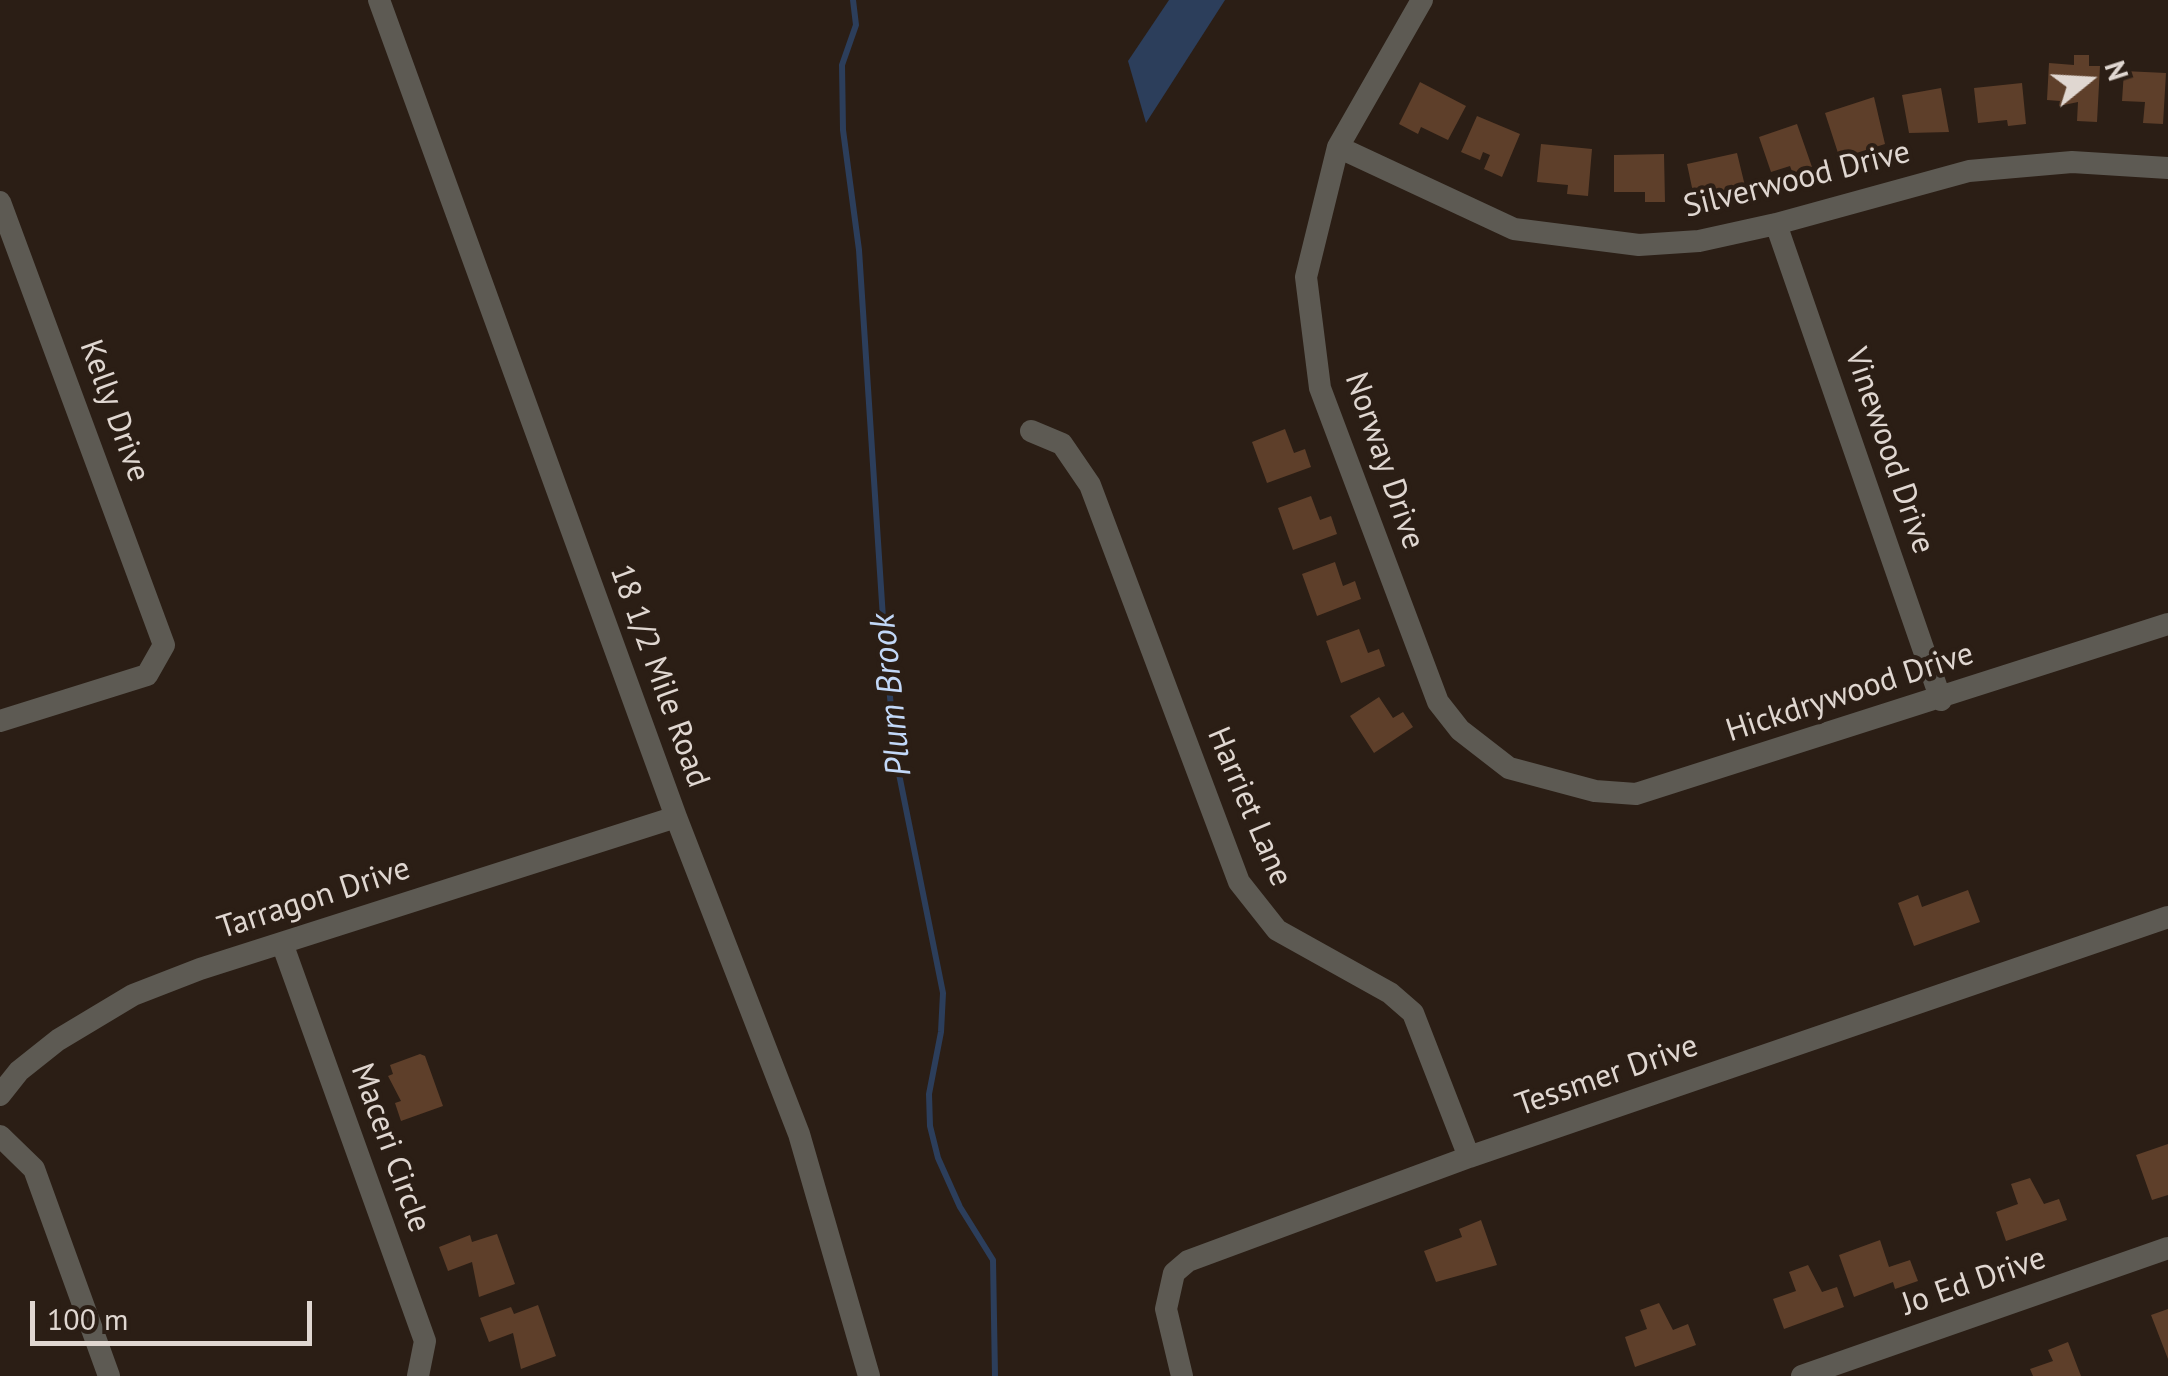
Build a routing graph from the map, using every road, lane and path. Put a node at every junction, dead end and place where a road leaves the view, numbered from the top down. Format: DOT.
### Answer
graph roads {
  1 [pos="379,0"];
  2 [pos="1422,0"];
  3 [pos="1338,146"];
  4 [pos="2168,168"];
  5 [pos="0,202"];
  6 [pos="1776,224"];
  7 [pos="1032,431"];
  8 [pos="2168,624"];
  9 [pos="1941,700"];
  10 [pos="0,722"];
  11 [pos="1548,781"];
  12 [pos="676,817"];
  13 [pos="2168,917"];
  14 [pos="282,943"];
  15 [pos="0,1095"];
  16 [pos="0,1136"];
  17 [pos="1469,1158"];
  18 [pos="2168,1248"];
  19 [pos="109,1376"];
  20 [pos="418,1376"];
  21 [pos="869,1376"];
  22 [pos="1182,1376"];
  23 [pos="1802,1376"];
  1 -- 12 [label="street, 18 1/2 Mile Road"];
  2 -- 3 [label="street, Norway Drive"];
  3 -- 6 [label="street, Silverwood Drive"];
  3 -- 11 [label="street, Norway Drive"];
  4 -- 6 [label="street, Silverwood Drive"];
  5 -- 10 [label="street, Kelly Drive"];
  6 -- 9 [label="street, Vinewood Drive"];
  7 -- 17 [label="street, Harriet Lane"];
  8 -- 9 [label="street, Hickdrywood Drive"];
  9 -- 11 [label="street, Hickdrywood Drive"];
  12 -- 14 [label="street, Tarragon Drive"];
  12 -- 21 [label="street, 18 1/2 Mile Road"];
  13 -- 17 [label="street, Tessmer Drive"];
  14 -- 15 [label="street, Tarragon Drive"];
  14 -- 20 [label="street, Maceri Circle"];
  16 -- 19 [label="street"];
  17 -- 22 [label="street, Tessmer Drive"];
  18 -- 23 [label="street, Jo Ed Drive"];
}
